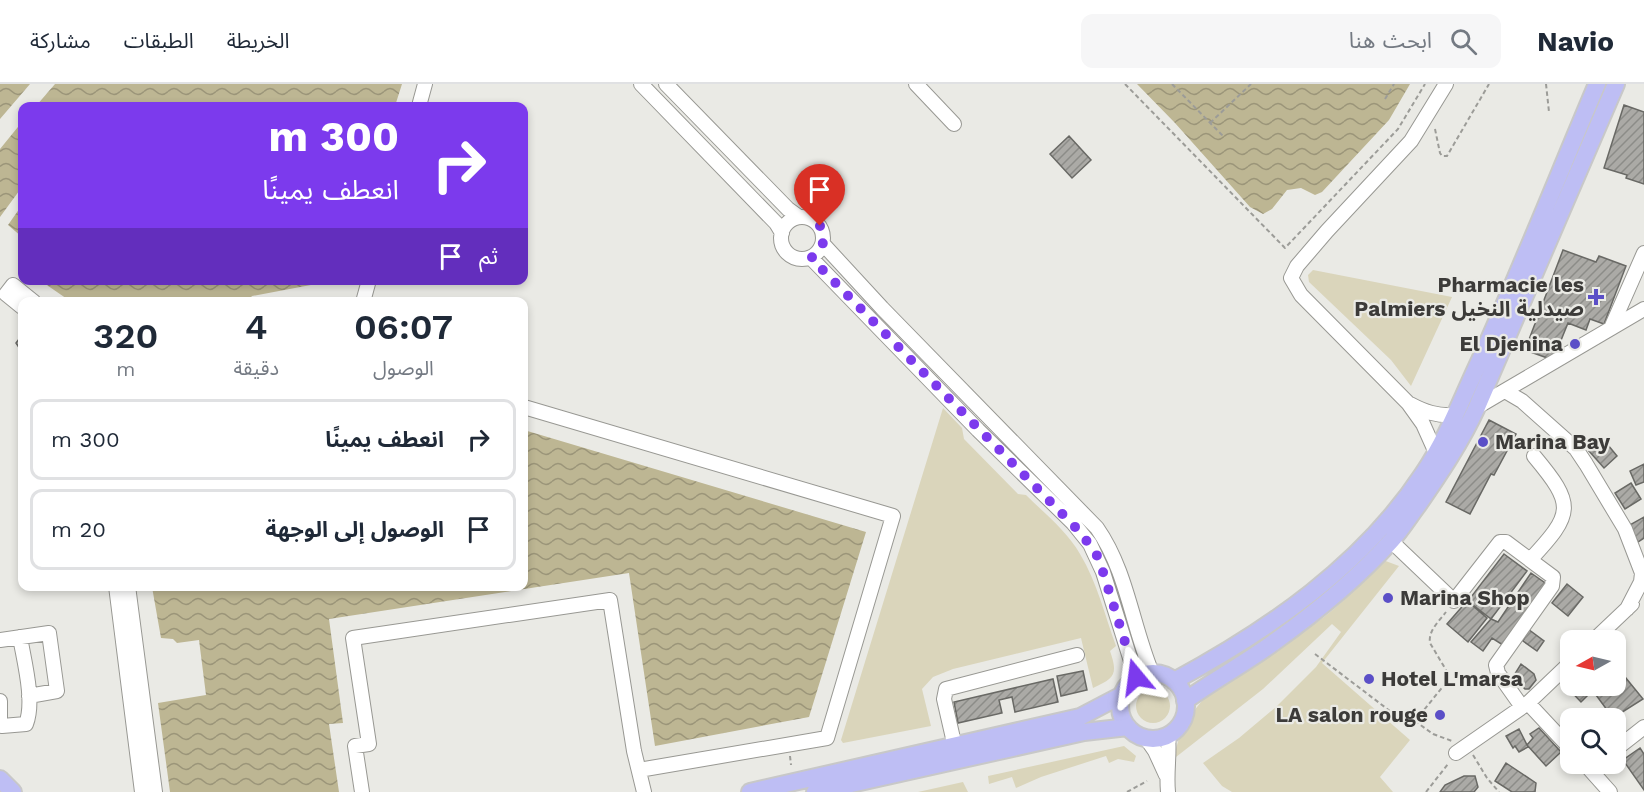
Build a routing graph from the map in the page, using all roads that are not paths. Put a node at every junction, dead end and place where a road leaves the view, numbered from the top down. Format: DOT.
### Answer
graph roads {
  1 [pos="425,84"];
  2 [pos="641,84"];
  3 [pos="666,84"];
  4 [pos="916,84"];
  5 [pos="1446,84"];
  6 [pos="1597,84"];
  7 [pos="1616,84"];
  8 [pos="420,102"];
  9 [pos="954,124"];
  10 [pos="799,217"];
  11 [pos="782,233"];
  12 [pos="823,244"];
  13 [pos="1644,253"];
  14 [pos="811,258"];
  15 [pos="27,297"];
  16 [pos="18,304"];
  17 [pos="1644,309"];
  18 [pos="1611,328"];
  19 [pos="1505,391"];
  20 [pos="1408,403"];
  21 [pos="1477,407"];
  22 [pos="528,408"];
  23 [pos="1454,415"];
  24 [pos="1436,453"];
  25 [pos="1534,456"];
  26 [pos="1391,541"];
  27 [pos="1530,560"];
  28 [pos="117,591"];
  29 [pos="129,591"];
  30 [pos="1642,598"];
  31 [pos="1627,609"];
  32 [pos="1605,630"];
  33 [pos="20,637"];
  34 [pos="0,640"];
  35 [pos="1077,655"];
  36 [pos="1560,672"];
  37 [pos="1144,675"];
  38 [pos="1174,681"];
  39 [pos="1122,695"];
  40 [pos="29,696"];
  41 [pos="1185,701"];
  42 [pos="1525,705"];
  43 [pos="0,713"];
  44 [pos="1128,727"];
  45 [pos="1644,727"];
  46 [pos="1168,735"];
  47 [pos="1146,738"];
  48 [pos="1560,738"];
  49 [pos="1626,741"];
  50 [pos="955,747"];
  51 [pos="1462,749"];
  52 [pos="639,770"];
  53 [pos="1597,774"];
  54 [pos="1166,775"];
  55 [pos="0,779"];
  56 [pos="843,789"];
  57 [pos="13,792"];
  58 [pos="142,792"];
  59 [pos="155,792"];
  60 [pos="362,792"];
  61 [pos="644,792"];
  62 [pos="750,792"];
  63 [pos="814,792"];
  64 [pos="1168,792"];
  65 [pos="1610,792"];
  1 -- 8 [label="street"];
  2 -- 11 [label="street"];
  3 -- 10 [label="street"];
  4 -- 9 [label="street"];
  5 -- 20 [label="street"];
  6 -- 23 [label="main road"];
  7 -- 21 [label="main road"];
  10 -- 11 [label="street"];
  10 -- 12 [label="street"];
  11 -- 14 [label="street"];
  12 -- 14 [label="street"];
  12 -- 37 [label="street"];
  13 -- 18 [label="street"];
  14 -- 37 [label="street"];
  15 -- 16 [label="street"];
  17 -- 18 [label="street"];
  18 -- 19 [label="street"];
  19 -- 21 [label="street"];
  19 -- 31 [label="street"];
  20 -- 23 [label="street"];
  20 -- 24 [label="street"];
  21 -- 26 [label="main road"];
  22 -- 52 [label="street"];
  23 -- 24 [label="main road"];
  24 -- 38 [label="main road"];
  25 -- 27 [label="street"];
  26 -- 27 [label="street"];
  26 -- 41 [label="main road"];
  27 -- 42 [label="street"];
  28 -- 58 [label="street"];
  29 -- 59 [label="street"];
  30 -- 31 [label="street"];
  31 -- 32 [label="street"];
  33 -- 34 [label="street"];
  33 -- 40 [label="street"];
  33 -- 40 [label="street"];
  35 -- 50 [label="street"];
  36 -- 42 [label="street"];
  37 -- 38 [label="main road"];
  37 -- 39 [label="main road"];
  38 -- 41 [label="main road"];
  39 -- 44 [label="main road"];
  39 -- 50 [label="main road"];
  40 -- 43 [label="street"];
  41 -- 46 [label="main road"];
  42 -- 48 [label="street"];
  42 -- 51 [label="street"];
  44 -- 47 [label="main road"];
  44 -- 56 [label="main road"];
  45 -- 49 [label="street"];
  46 -- 47 [label="main road"];
  46 -- 54 [label="street"];
  47 -- 54 [label="street"];
  50 -- 62 [label="main road"];
  52 -- 60 [label="street"];
  52 -- 61 [label="street"];
  53 -- 65 [label="street"];
  54 -- 64 [label="street"];
  55 -- 57 [label="main road"];
  56 -- 63 [label="main road"];
}
